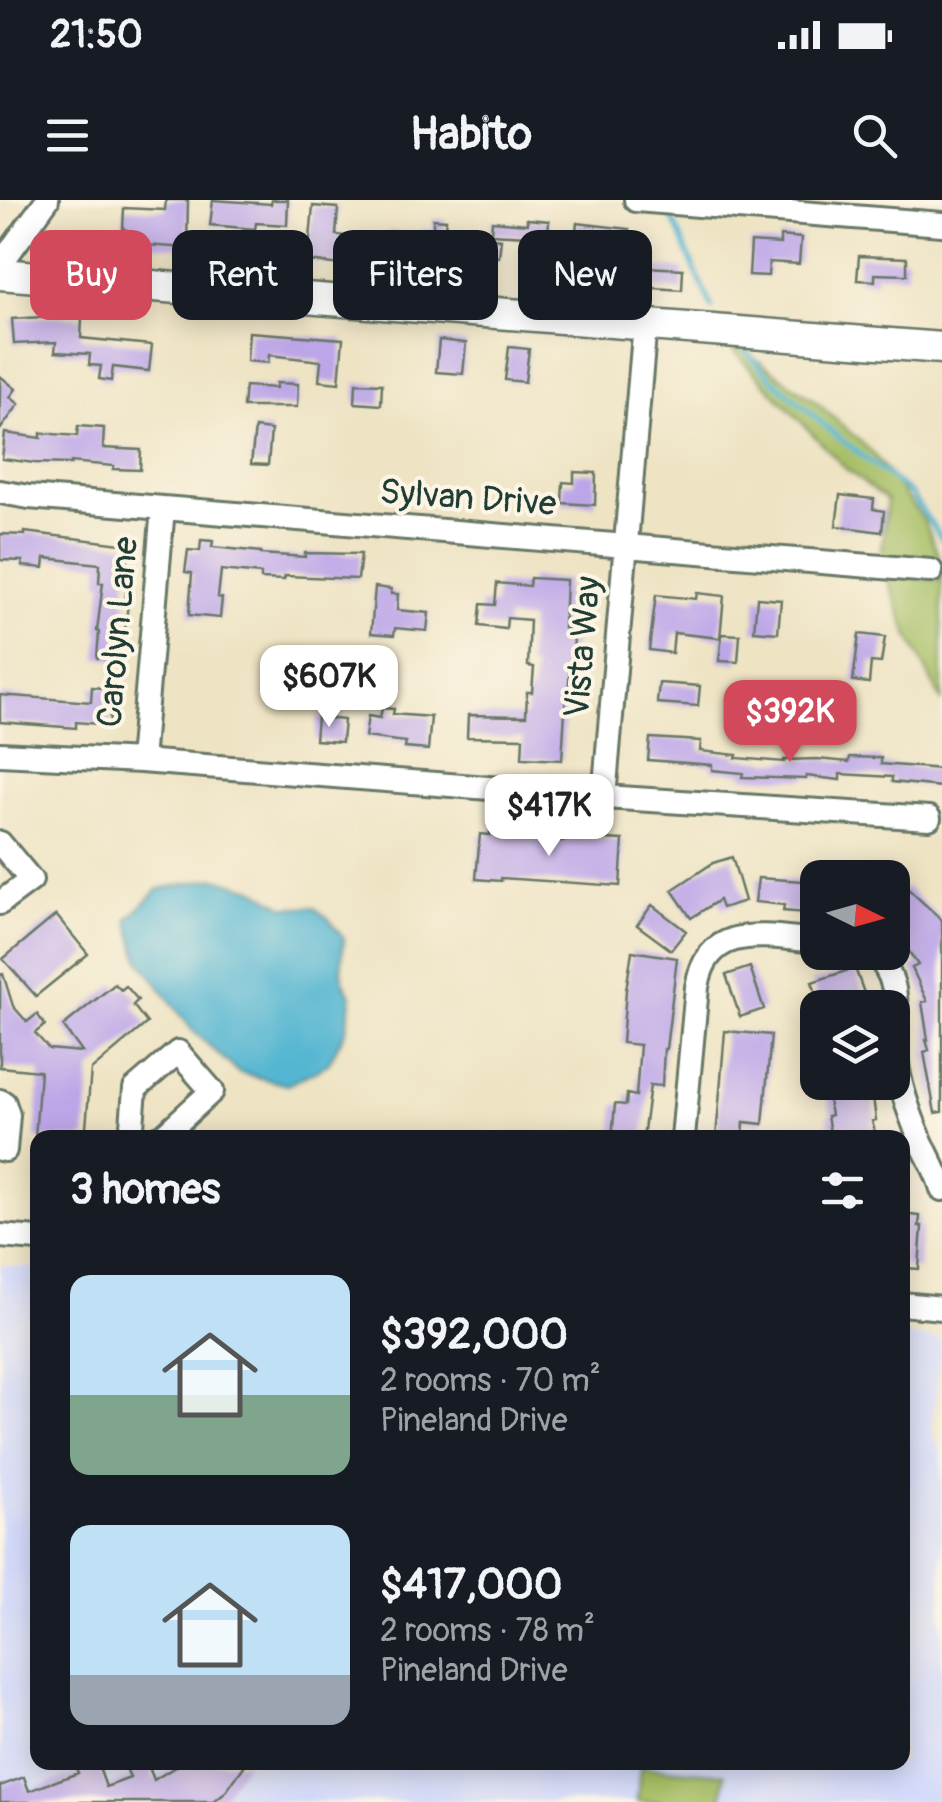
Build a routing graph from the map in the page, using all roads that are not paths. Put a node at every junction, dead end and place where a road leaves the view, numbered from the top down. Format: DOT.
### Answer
graph roads {
  1 [pos="47,200"];
  2 [pos="636,200"];
  3 [pos="841,208"];
  4 [pos="942,224"];
  5 [pos="0,265"];
  6 [pos="0,274"];
  7 [pos="645,323"];
  8 [pos="942,348"];
  9 [pos="0,492"];
  10 [pos="163,508"];
  11 [pos="626,544"];
  12 [pos="931,571"];
  13 [pos="0,754"];
  14 [pos="141,761"];
  15 [pos="604,797"];
  16 [pos="929,818"];
  17 [pos="0,843"];
  18 [pos="0,903"];
  19 [pos="800,940"];
  20 [pos="888,970"];
  21 [pos="0,1100"];
  22 [pos="131,1130"];
  23 [pos="170,1130"];
  24 [pos="683,1130"];
  25 [pos="0,1150"];
  26 [pos="942,1189"];
  27 [pos="0,1236"];
  28 [pos="30,1238"];
  29 [pos="910,1305"];
  30 [pos="942,1308"];
  1 -- 5 [label="street"];
  2 -- 3 [label="street"];
  3 -- 4 [label="street"];
  6 -- 7 [label="main road"];
  7 -- 8 [label="main road"];
  7 -- 11 [label="street, Vista Way"];
  9 -- 10 [label="street, Sylvan Drive"];
  10 -- 11 [label="street, Sylvan Drive"];
  10 -- 14 [label="street, Carolyn Lane"];
  11 -- 12 [label="street, Sylvan Drive"];
  11 -- 15 [label="street, Vista Way"];
  13 -- 14 [label="street"];
  14 -- 15 [label="street"];
  15 -- 16 [label="street"];
  17 -- 18 [label="street"];
  19 -- 24 [label="street"];
  20 -- 26 [label="street"];
  21 -- 25 [label="street"];
  22 -- 23 [label="street"];
  27 -- 28 [label="street"];
  29 -- 30 [label="street"];
}
